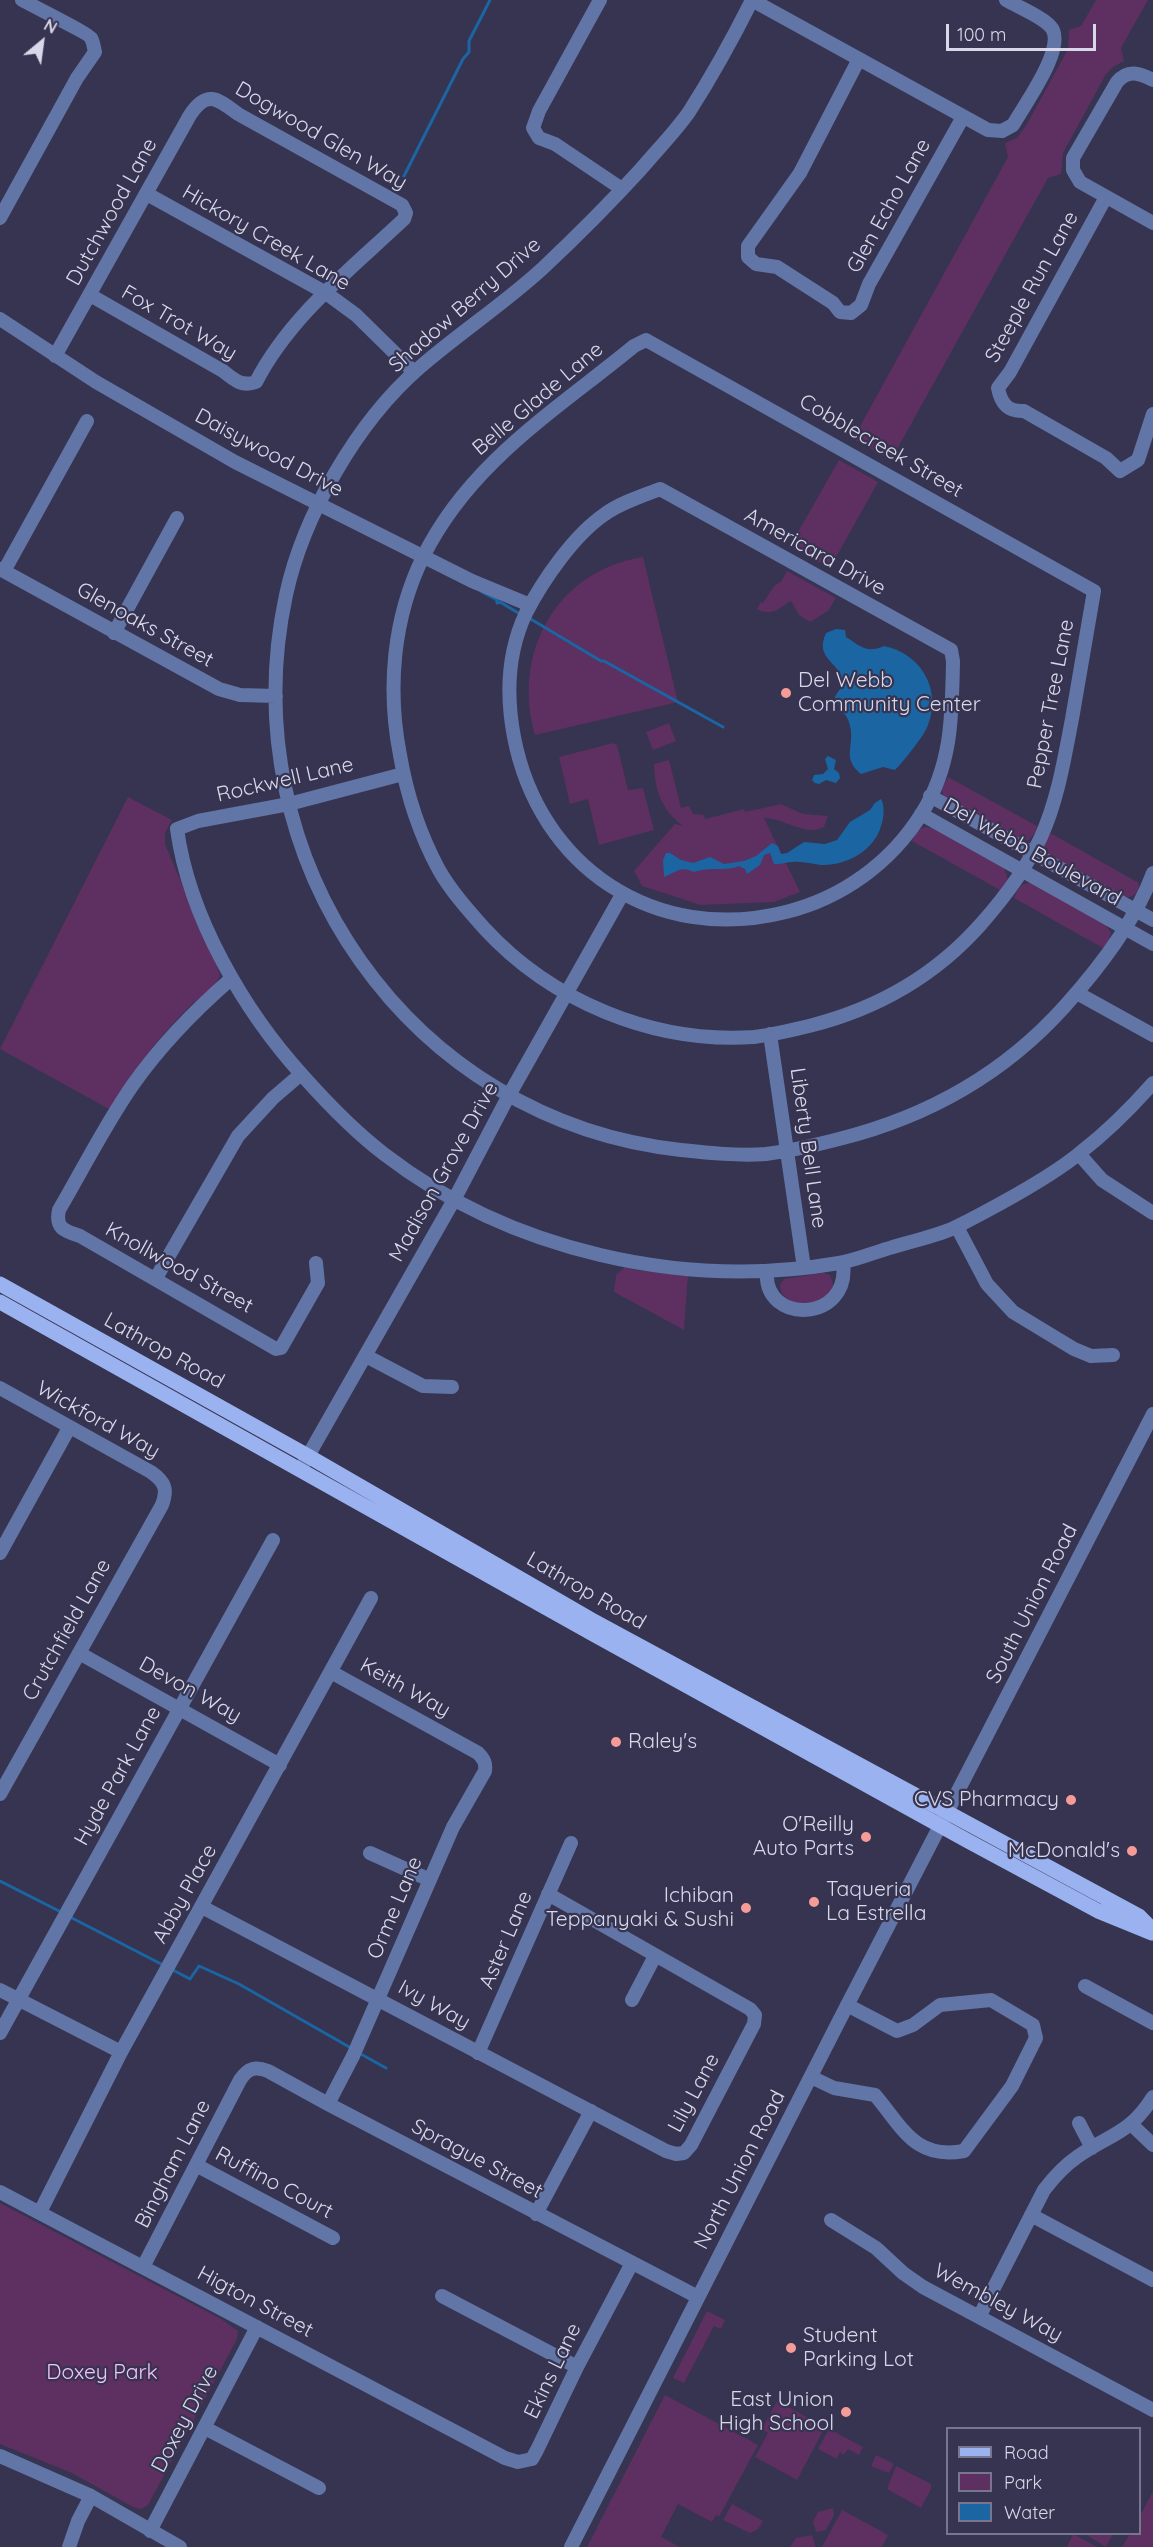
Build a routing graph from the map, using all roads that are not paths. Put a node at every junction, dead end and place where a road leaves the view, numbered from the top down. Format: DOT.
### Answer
graph roads {
  1 [pos="22,0"];
  2 [pos="600,0"];
  3 [pos="752,0"];
  4 [pos="1006,0"];
  5 [pos="1022,4"];
  6 [pos="859,59"];
  7 [pos="1153,80"];
  8 [pos="212,98"];
  9 [pos="963,117"];
  10 [pos="622,189"];
  11 [pos="147,194"];
  12 [pos="1106,196"];
  13 [pos="0,218"];
  14 [pos="1153,223"];
  15 [pos="326,293"];
  16 [pos="90,295"];
  17 [pos="0,319"];
  18 [pos="646,340"];
  19 [pos="55,356"];
  20 [pos="414,372"];
  21 [pos="1153,414"];
  22 [pos="87,422"];
  23 [pos="318,505"];
  24 [pos="177,518"];
  25 [pos="424,556"];
  26 [pos="2,570"];
  27 [pos="1094,591"];
  28 [pos="530,605"];
  29 [pos="114,633"];
  30 [pos="276,696"];
  31 [pos="403,774"];
  32 [pos="930,796"];
  33 [pos="290,804"];
  34 [pos="921,814"];
  35 [pos="1032,853"];
  36 [pos="1022,870"];
  37 [pos="1153,873"];
  38 [pos="623,892"];
  39 [pos="1135,910"];
  40 [pos="1153,920"];
  41 [pos="1123,928"];
  42 [pos="1153,944"];
  43 [pos="232,978"];
  44 [pos="566,993"];
  45 [pos="1077,993"];
  46 [pos="770,1034"];
  47 [pos="1153,1035"];
  48 [pos="301,1074"];
  49 [pos="1153,1083"];
  50 [pos="508,1097"];
  51 [pos="788,1150"];
  52 [pos="1079,1154"];
  53 [pos="455,1198"];
  54 [pos="1153,1213"];
  55 [pos="957,1227"];
  56 [pos="316,1263"];
  57 [pos="843,1263"];
  58 [pos="804,1268"];
  59 [pos="767,1272"];
  60 [pos="156,1278"];
  61 [pos="0,1284"];
  62 [pos="0,1302"];
  63 [pos="1113,1355"];
  64 [pos="366,1356"];
  65 [pos="452,1387"];
  66 [pos="4,1391"];
  67 [pos="1153,1414"];
  68 [pos="69,1428"];
  69 [pos="308,1456"];
  70 [pos="300,1470"];
  71 [pos="165,1486"];
  72 [pos="273,1540"];
  73 [pos="0,1553"];
  74 [pos="371,1598"];
  75 [pos="595,1629"];
  76 [pos="79,1653"];
  77 [pos="331,1672"];
  78 [pos="180,1708"];
  79 [pos="457,1742"];
  80 [pos="280,1765"];
  81 [pos="0,1794"];
  82 [pos="944,1819"];
  83 [pos="571,1843"];
  84 [pos="370,1852"];
  85 [pos="430,1880"];
  86 [pos="548,1894"];
  87 [pos="202,1907"];
  88 [pos="1153,1932"];
  89 [pos="655,1956"];
  90 [pos="1085,1986"];
  91 [pos="0,1990"];
  92 [pos="18,1999"];
  93 [pos="379,1999"];
  94 [pos="632,2000"];
  95 [pos="847,2005"];
  96 [pos="1153,2023"];
  97 [pos="0,2033"];
  98 [pos="121,2052"];
  99 [pos="478,2054"];
  100 [pos="811,2077"];
  101 [pos="240,2080"];
  102 [pos="1153,2097"];
  103 [pos="328,2104"];
  104 [pos="591,2111"];
  105 [pos="1079,2123"];
  106 [pos="1132,2126"];
  107 [pos="646,2140"];
  108 [pos="1153,2145"];
  109 [pos="1092,2148"];
  110 [pos="196,2165"];
  111 [pos="0,2192"];
  112 [pos="40,2212"];
  113 [pos="536,2214"];
  114 [pos="1031,2215"];
  115 [pos="831,2220"];
  116 [pos="333,2238"];
  117 [pos="632,2263"];
  118 [pos="143,2267"];
  119 [pos="1153,2280"];
  120 [pos="442,2296"];
  121 [pos="698,2297"];
  122 [pos="979,2317"];
  123 [pos="257,2327"];
  124 [pos="577,2367"];
  125 [pos="1153,2410"];
  126 [pos="205,2428"];
  127 [pos="489,2450"];
  128 [pos="0,2456"];
  129 [pos="319,2488"];
  130 [pos="92,2496"];
  131 [pos="150,2530"];
  132 [pos="69,2547"];
  133 [pos="180,2547"];
  134 [pos="571,2547"];
  1 -- 13 [label="street"];
  2 -- 10 [label="street"];
  3 -- 6 [label="street"];
  3 -- 10 [label="street, Shadow Berry Drive"];
  4 -- 5 [label="street"];
  5 -- 9 [label="street"];
  6 -- 9 [label="street"];
  6 -- 9 [label="street, Glen Echo Lane"];
  7 -- 12 [label="street"];
  8 -- 11 [label="street, Dutchwood Lane"];
  8 -- 15 [label="street, Dogwood Glen Way"];
  10 -- 20 [label="street, Shadow Berry Drive"];
  11 -- 15 [label="street, Hickory Creek Lane"];
  11 -- 16 [label="street, Dutchwood Lane"];
  12 -- 14 [label="street"];
  12 -- 21 [label="street, Steeple Run Lane"];
  15 -- 16 [label="street, Fox Trot Way"];
  15 -- 20 [label="street, Hickory Creek Lane"];
  16 -- 19 [label="street, Dutchwood Lane"];
  17 -- 19 [label="street, Daisywood Drive"];
  18 -- 25 [label="street, Belle Glade Lane"];
  18 -- 27 [label="street, Cobblecreek Street"];
  19 -- 23 [label="street, Daisywood Drive"];
  20 -- 23 [label="street, Shadow Berry Drive"];
  22 -- 26 [label="street"];
  23 -- 25 [label="street, Daisywood Drive"];
  23 -- 30 [label="street, Shadow Berry Drive"];
  24 -- 29 [label="street"];
  25 -- 28 [label="street, Daisywood Drive"];
  25 -- 31 [label="street, Belle Glade Lane"];
  26 -- 29 [label="street, Glenoaks Street"];
  27 -- 35 [label="street, Pepper Tree Lane"];
  28 -- 32 [label="street, Americara Drive"];
  28 -- 38 [label="street"];
  29 -- 30 [label="street, Glenoaks Street"];
  30 -- 33 [label="street, Shadow Berry Drive"];
  31 -- 33 [label="street, Rockwell Lane"];
  31 -- 44 [label="street, Belle Glade Lane"];
  32 -- 34 [label="street"];
  32 -- 35 [label="street, Del Webb Boulevard"];
  33 -- 43 [label="street, Rockwell Lane"];
  33 -- 50 [label="street, Shadow Berry Drive"];
  34 -- 36 [label="street, Del Webb Boulevard"];
  34 -- 38 [label="street"];
  35 -- 36 [label="street, Pepper Tree Lane"];
  35 -- 39 [label="street, Del Webb Boulevard"];
  36 -- 41 [label="street, Del Webb Boulevard"];
  36 -- 46 [label="street, Pepper Tree Lane"];
  37 -- 39 [label="street, Shadow Berry Drive"];
  38 -- 44 [label="street, Madison Grove Drive"];
  39 -- 40 [label="street, Del Webb Boulevard"];
  39 -- 41 [label="street, Shadow Berry Drive"];
  41 -- 42 [label="street, Del Webb Boulevard"];
  41 -- 45 [label="street, Shadow Berry Drive"];
  43 -- 48 [label="street"];
  43 -- 60 [label="street, Knollwood Street"];
  44 -- 46 [label="street, Pepper Tree Lane"];
  44 -- 50 [label="street, Madison Grove Drive"];
  45 -- 47 [label="street"];
  45 -- 51 [label="street, Shadow Berry Drive"];
  46 -- 51 [label="street, Liberty Bell Lane"];
  48 -- 53 [label="street"];
  48 -- 60 [label="street"];
  49 -- 52 [label="street"];
  50 -- 51 [label="street, Shadow Berry Drive"];
  50 -- 53 [label="street, Madison Grove Drive"];
  51 -- 58 [label="street, Liberty Bell Lane"];
  52 -- 54 [label="street"];
  52 -- 55 [label="street"];
  53 -- 59 [label="street"];
  53 -- 64 [label="street, Madison Grove Drive"];
  55 -- 57 [label="street"];
  55 -- 63 [label="street"];
  56 -- 60 [label="street, Knollwood Street"];
  57 -- 58 [label="street"];
  57 -- 59 [label="street"];
  58 -- 59 [label="street"];
  61 -- 69 [label="main road, Lathrop Road"];
  62 -- 70 [label="main road, Lathrop Road"];
  64 -- 65 [label="street"];
  64 -- 69 [label="street, Madison Grove Drive"];
  66 -- 68 [label="street, Wickford Way"];
  67 -- 82 [label="street, South Union Road"];
  68 -- 71 [label="street, Wickford Way"];
  68 -- 73 [label="street"];
  69 -- 70 [label="street, Madison Grove Drive"];
  69 -- 75 [label="main road, Lathrop Road"];
  70 -- 75 [label="main road, Lathrop Road"];
  71 -- 76 [label="street, Crutchfield Lane"];
  72 -- 78 [label="street, Hyde Park Lane"];
  74 -- 77 [label="street, Abby Place"];
  75 -- 82 [label="main road, Lathrop Road"];
  76 -- 78 [label="street, Devon Way"];
  76 -- 81 [label="street, Crutchfield Lane"];
  77 -- 79 [label="street, Keith Way"];
  77 -- 80 [label="street, Abby Place"];
  78 -- 80 [label="street, Devon Way"];
  78 -- 92 [label="street, Hyde Park Lane"];
  79 -- 85 [label="street, Orme Lane"];
  80 -- 87 [label="street, Abby Place"];
  82 -- 88 [label="main road, Lathrop Road"];
  82 -- 95 [label="street, North Union Road"];
  83 -- 86 [label="street, Aster Lane"];
  84 -- 85 [label="street"];
  85 -- 93 [label="street, Orme Lane"];
  86 -- 89 [label="street"];
  86 -- 99 [label="street, Aster Lane"];
  87 -- 93 [label="street, Ivy Way"];
  87 -- 98 [label="street, Abby Place"];
  89 -- 94 [label="street"];
  89 -- 107 [label="street, Lily Lane"];
  90 -- 96 [label="street"];
  91 -- 92 [label="street"];
  92 -- 97 [label="street, Hyde Park Lane"];
  92 -- 98 [label="street"];
  93 -- 99 [label="street, Ivy Way"];
  93 -- 103 [label="street, Orme Lane"];
  95 -- 100 [label="street, North Union Road"];
  95 -- 100 [label="street"];
  98 -- 112 [label="street, Abby Place"];
  99 -- 104 [label="street, Ivy Way"];
  100 -- 121 [label="street, North Union Road"];
  101 -- 103 [label="street, Sprague Street"];
  101 -- 110 [label="street, Bingham Lane"];
  102 -- 106 [label="street"];
  103 -- 113 [label="street, Sprague Street"];
  104 -- 107 [label="street, Ivy Way"];
  104 -- 113 [label="street"];
  105 -- 109 [label="street"];
  106 -- 108 [label="street"];
  106 -- 109 [label="street"];
  109 -- 114 [label="street"];
  110 -- 116 [label="street, Ruffino Court"];
  110 -- 118 [label="street, Bingham Lane"];
  111 -- 112 [label="street, Higton Street"];
  112 -- 118 [label="street, Higton Street"];
  113 -- 117 [label="street, Sprague Street"];
  114 -- 119 [label="street"];
  114 -- 122 [label="street"];
  115 -- 122 [label="street, Wembley Way"];
  117 -- 121 [label="street, Sprague Street"];
  117 -- 124 [label="street, Ekins Lane"];
  118 -- 123 [label="street, Higton Street"];
  120 -- 124 [label="street"];
  121 -- 134 [label="street, North Union Road"];
  122 -- 125 [label="street, Wembley Way"];
  123 -- 126 [label="street, Doxey Drive"];
  123 -- 127 [label="street, Higton Street"];
  124 -- 127 [label="street, Ekins Lane"];
  126 -- 129 [label="street"];
  126 -- 131 [label="street, Doxey Drive"];
  128 -- 130 [label="street"];
  130 -- 131 [label="street"];
  130 -- 132 [label="street"];
  131 -- 133 [label="street"];
}
